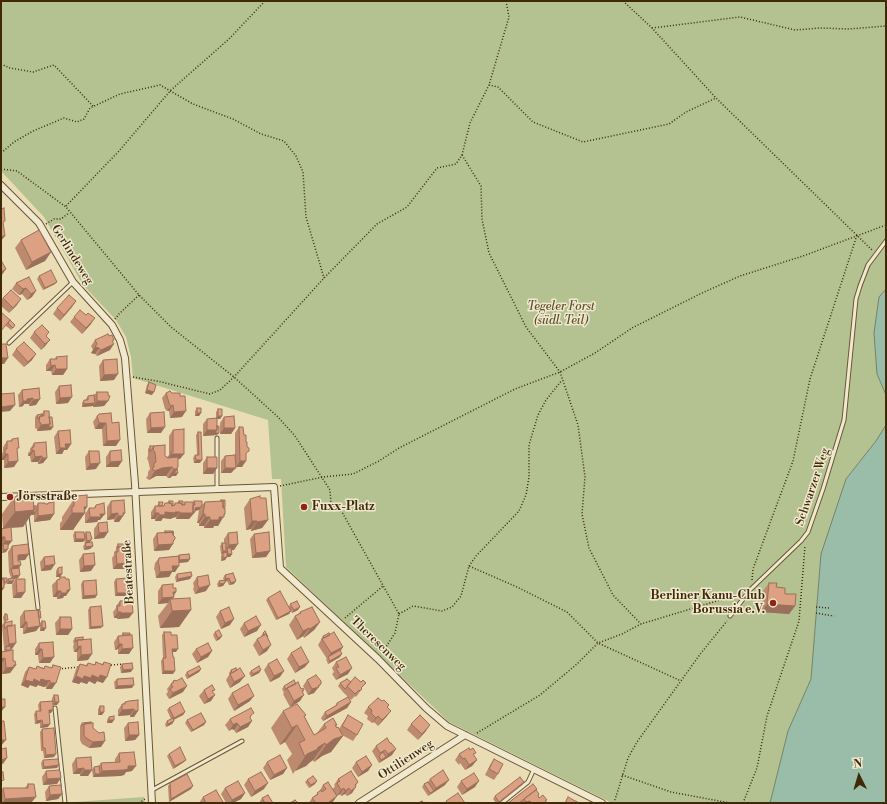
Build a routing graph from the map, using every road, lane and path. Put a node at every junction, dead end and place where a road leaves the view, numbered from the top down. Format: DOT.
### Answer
graph roads {
  1 [pos="265,1"];
  2 [pos="506,1"];
  3 [pos="623,1"];
  4 [pos="886,26"];
  5 [pos="652,28"];
  6 [pos="1,64"];
  7 [pos="489,85"];
  8 [pos="171,90"];
  9 [pos="716,98"];
  10 [pos="93,106"];
  11 [pos="1,154"];
  12 [pos="462,155"];
  13 [pos="1,169"];
  14 [pos="1,185"];
  15 [pos="66,207"];
  16 [pos="70,212"];
  17 [pos="886,225"];
  18 [pos="42,227"];
  19 [pos="857,236"];
  20 [pos="886,241"];
  21 [pos="875,254"];
  22 [pos="324,278"];
  23 [pos="72,282"];
  24 [pos="139,295"];
  25 [pos="112,325"];
  26 [pos="120,340"];
  27 [pos="9,343"];
  28 [pos="560,372"];
  29 [pos="128,376"];
  30 [pos="234,377"];
  31 [pos="562,380"];
  32 [pos="217,438"];
  33 [pos="323,477"];
  34 [pos="274,487"];
  35 [pos="217,489"];
  36 [pos="136,493"];
  37 [pos="1,497"];
  38 [pos="27,510"];
  39 [pos="808,532"];
  40 [pos="469,566"];
  41 [pos="383,586"];
  42 [pos="750,590"];
  43 [pos="816,607"];
  44 [pos="38,608"];
  45 [pos="829,608"];
  46 [pos="399,614"];
  47 [pos="816,614"];
  48 [pos="730,616"];
  49 [pos="834,616"];
  50 [pos="340,623"];
  51 [pos="641,624"];
  52 [pos="598,643"];
  53 [pos="378,659"];
  54 [pos="130,664"];
  55 [pos="107,665"];
  56 [pos="85,667"];
  57 [pos="55,669"];
  58 [pos="681,680"];
  59 [pos="55,708"];
  60 [pos="465,735"];
  61 [pos="242,742"];
  62 [pos="534,769"];
  63 [pos="622,774"];
  64 [pos="152,790"];
  65 [pos="64,803"];
  66 [pos="152,803"];
  67 [pos="359,803"];
  68 [pos="502,803"];
  69 [pos="602,803"];
  70 [pos="614,803"];
  71 [pos="730,803"];
  72 [pos="743,803"];
  1 -- 8 [label="path"];
  2 -- 7 [label="path"];
  3 -- 5 [label="path"];
  4 -- 5 [label="path"];
  5 -- 9 [label="path"];
  6 -- 10 [label="path"];
  7 -- 9 [label="path"];
  7 -- 12 [label="path"];
  8 -- 10 [label="path"];
  8 -- 15 [label="path"];
  8 -- 22 [label="path"];
  9 -- 19 [label="path"];
  10 -- 11 [label="path"];
  12 -- 22 [label="path"];
  12 -- 28 [label="path"];
  13 -- 15 [label="path"];
  14 -- 18 [label="street, Gerlindeweg"];
  15 -- 16 [label="path"];
  16 -- 18 [label="path"];
  16 -- 24 [label="path"];
  17 -- 19 [label="path"];
  18 -- 23 [label="street, Gerlindeweg"];
  19 -- 21 [label="path"];
  19 -- 28 [label="path"];
  19 -- 42 [label="path"];
  20 -- 21 [label="lane, Schwarzer Weg"];
  21 -- 39 [label="lane, Schwarzer Weg"];
  22 -- 30 [label="path"];
  23 -- 25 [label="street, Gerlindeweg"];
  23 -- 27 [label="lane"];
  24 -- 25 [label="path"];
  24 -- 30 [label="path"];
  25 -- 26 [label="street, Gerlindeweg"];
  26 -- 29 [label="street, Beatestraße"];
  28 -- 31 [label="path"];
  28 -- 33 [label="path"];
  29 -- 30 [label="path"];
  29 -- 36 [label="street, Beatestraße"];
  30 -- 33 [label="path"];
  31 -- 40 [label="path"];
  31 -- 51 [label="path"];
  32 -- 35 [label="lane"];
  33 -- 34 [label="path"];
  33 -- 41 [label="path"];
  34 -- 35 [label="street"];
  34 -- 50 [label="street, Theresenweg"];
  35 -- 36 [label="street"];
  36 -- 37 [label="street"];
  36 -- 64 [label="street, Beatestraße"];
  38 -- 44 [label="lane"];
  39 -- 42 [label="lane, Schwarzer Weg"];
  39 -- 72 [label="path"];
  40 -- 46 [label="path"];
  40 -- 52 [label="path"];
  41 -- 46 [label="path"];
  41 -- 50 [label="path"];
  42 -- 48 [label="lane, Schwarzer Weg"];
  42 -- 51 [label="path"];
  43 -- 45 [label="path"];
  46 -- 53 [label="path"];
  47 -- 49 [label="path"];
  48 -- 58 [label="path"];
  50 -- 53 [label="street, Theresenweg"];
  51 -- 52 [label="path"];
  52 -- 58 [label="path"];
  52 -- 60 [label="path"];
  53 -- 60 [label="street, Theresenweg"];
  54 -- 55 [label="path"];
  56 -- 57 [label="path"];
  58 -- 63 [label="path"];
  59 -- 65 [label="lane"];
  60 -- 62 [label="street, Theresenweg"];
  60 -- 67 [label="street, Ottilienweg"];
  61 -- 64 [label="lane"];
  62 -- 68 [label="lane"];
  62 -- 69 [label="street, Theresenweg"];
  63 -- 70 [label="path"];
  63 -- 71 [label="path"];
  64 -- 66 [label="street, Beatestraße"];
}
